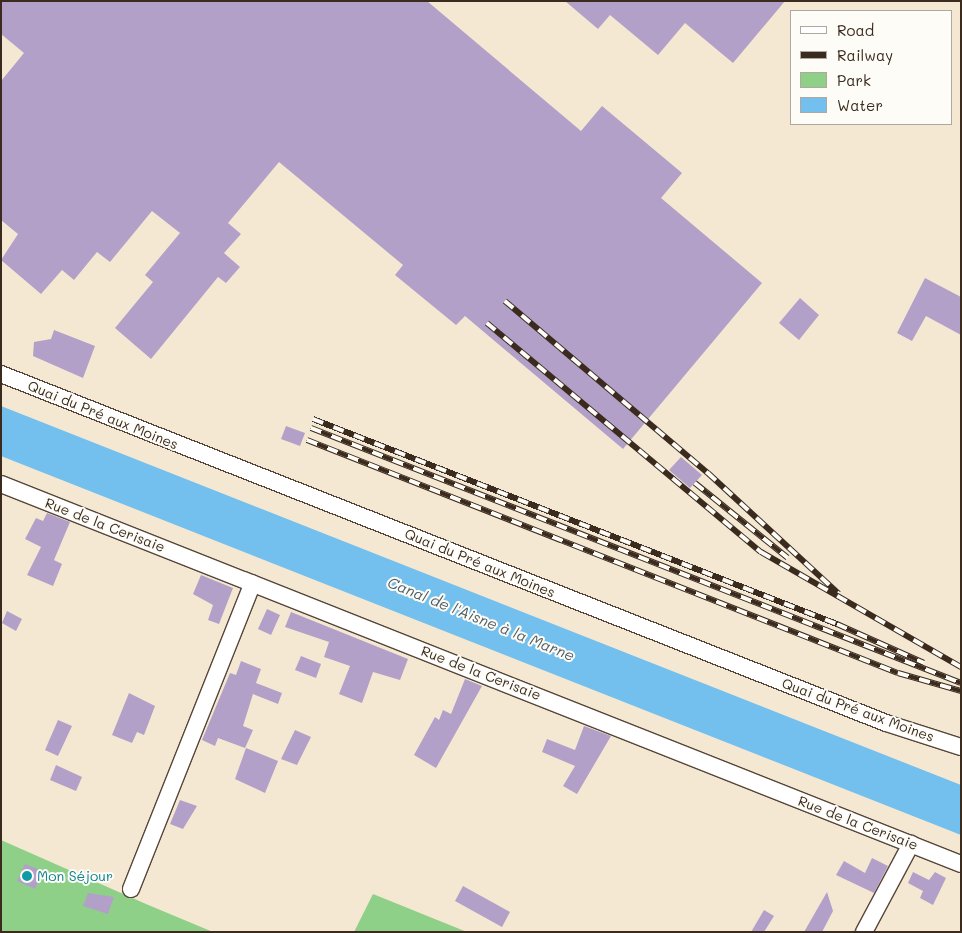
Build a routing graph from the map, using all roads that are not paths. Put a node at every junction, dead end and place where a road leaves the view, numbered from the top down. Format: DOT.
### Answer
graph roads {
  1 [pos="1,374"];
  2 [pos="1,484"];
  3 [pos="253,583"];
  4 [pos="961,747"];
  5 [pos="911,844"];
  6 [pos="961,864"];
  7 [pos="131,889"];
  8 [pos="864,932"];
  1 -- 4 [label="street, Quai du Pré aux Moines"];
  2 -- 3 [label="street, Rue de la Cerisaie"];
  3 -- 5 [label="street, Rue de la Cerisaie"];
  3 -- 7 [label="street"];
  5 -- 6 [label="street, Rue de la Cerisaie"];
  5 -- 8 [label="street"];
}
